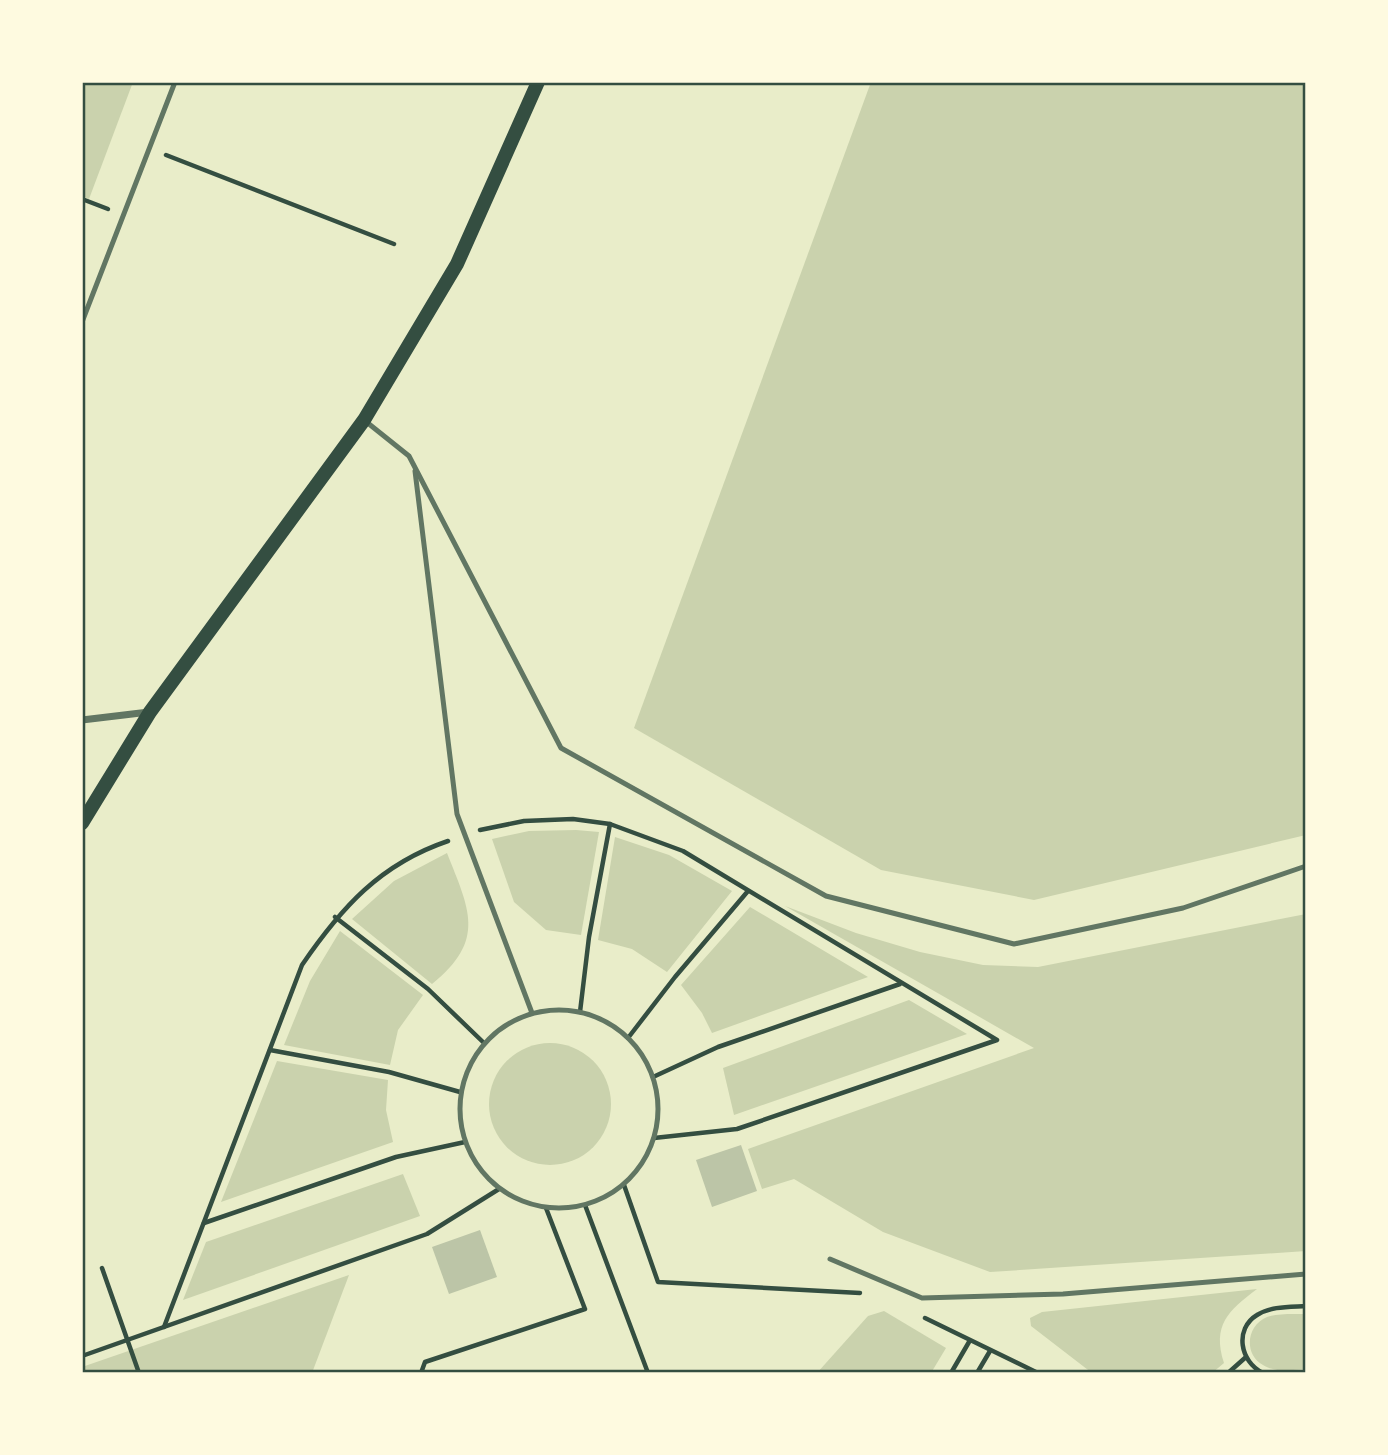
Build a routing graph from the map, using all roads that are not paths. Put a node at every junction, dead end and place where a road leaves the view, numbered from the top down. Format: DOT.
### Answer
graph roads {
  1 [pos="175,82"];
  2 [pos="538,82"];
  3 [pos="82,322"];
  4 [pos="364,421"];
  5 [pos="415,468"];
  6 [pos="150,712"];
  7 [pos="82,720"];
  8 [pos="82,823"];
  9 [pos="1306,866"];
  10 [pos="532,1013"];
  11 [pos="830,1259"];
  12 [pos="1306,1274"];
  1 -- 3 [label="lane"];
  2 -- 4 [label="main road"];
  4 -- 5 [label="lane"];
  4 -- 6 [label="main road"];
  5 -- 9 [label="lane"];
  5 -- 10 [label="lane"];
  6 -- 7 [label="street"];
  6 -- 8 [label="main road"];
  10 -- 10 [label="lane"];
  11 -- 12 [label="lane"];
}
